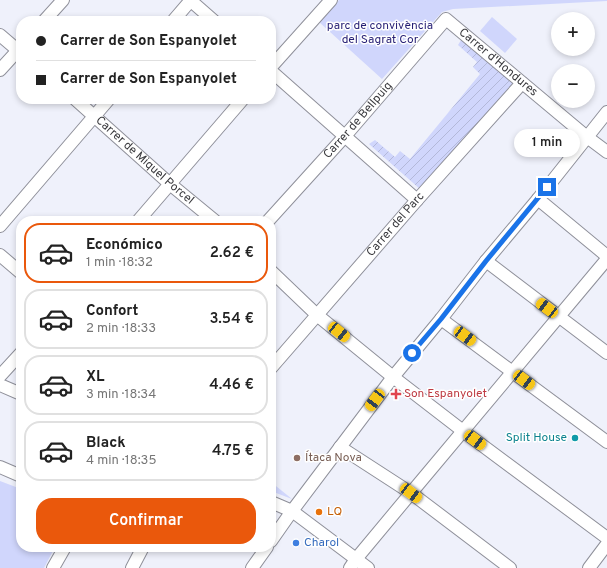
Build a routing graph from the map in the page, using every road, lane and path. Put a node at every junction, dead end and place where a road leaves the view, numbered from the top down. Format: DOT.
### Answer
graph roads {
  1 [pos="63,0"];
  2 [pos="191,0"];
  3 [pos="331,0"];
  4 [pos="49,16"];
  5 [pos="177,16"];
  6 [pos="209,16"];
  7 [pos="446,19"];
  8 [pos="0,34"];
  9 [pos="16,47"];
  10 [pos="16,54"];
  11 [pos="276,61"];
  12 [pos="0,70"];
  13 [pos="276,75"];
  14 [pos="522,83"];
  15 [pos="81,104"];
  16 [pos="105,104"];
  17 [pos="240,104"];
  18 [pos="607,112"];
  19 [pos="95,116"];
  20 [pos="344,136"];
  21 [pos="587,137"];
  22 [pos="607,152"];
  23 [pos="170,184"];
  24 [pos="417,200"];
  25 [pos="538,200"];
  26 [pos="142,216"];
  27 [pos="209,216"];
  28 [pos="272,216"];
  29 [pos="0,226"];
  30 [pos="0,255"];
  31 [pos="607,258"];
  32 [pos="486,261"];
  33 [pos="16,269"];
  34 [pos="276,276"];
  35 [pos="317,314"];
  36 [pos="559,317"];
  37 [pos="441,319"];
  38 [pos="607,353"];
  39 [pos="16,358"];
  40 [pos="276,362"];
  41 [pos="513,372"];
  42 [pos="0,376"];
  43 [pos="393,376"];
  44 [pos="0,385"];
  45 [pos="16,392"];
  46 [pos="463,431"];
  47 [pos="607,442"];
  48 [pos="340,447"];
  49 [pos="0,468"];
  50 [pos="16,474"];
  51 [pos="411,493"];
  52 [pos="276,504"];
  53 [pos="292,511"];
  54 [pos="276,534"];
  55 [pos="607,538"];
  56 [pos="607,544"];
  57 [pos="61,552"];
  58 [pos="140,552"];
  59 [pos="263,552"];
  60 [pos="353,564"];
  61 [pos="53,568"];
  62 [pos="132,568"];
  63 [pos="252,568"];
  64 [pos="368,568"];
  65 [pos="510,568"];
  66 [pos="589,568"];
  1 -- 4 [label="street"];
  2 -- 5 [label="street"];
  2 -- 6 [label="street"];
  3 -- 11 [label="street"];
  7 -- 14 [label="street, Carrer d'Hondures"];
  7 -- 20 [label="street, Carrer de Bellpuig"];
  8 -- 9 [label="street"];
  10 -- 12 [label="street"];
  13 -- 20 [label="street"];
  14 -- 21 [label="street, Carrer d'Hondures"];
  14 -- 24 [label="street, Carrer del Parc"];
  15 -- 19 [label="street, Carrer de Miquel Porcel"];
  16 -- 19 [label="street"];
  17 -- 23 [label="street"];
  18 -- 21 [label="street"];
  19 -- 23 [label="street, Carrer de Miquel Porcel"];
  19 -- 29 [label="street"];
  20 -- 24 [label="street"];
  20 -- 28 [label="street, Carrer de Bellpuig"];
  21 -- 22 [label="street, Carrer d'Hondures"];
  21 -- 25 [label="street"];
  23 -- 26 [label="street"];
  23 -- 27 [label="street, Carrer de Miquel Porcel"];
  24 -- 35 [label="street, Carrer del Parc"];
  25 -- 31 [label="street"];
  25 -- 32 [label="street"];
  30 -- 33 [label="street"];
  31 -- 36 [label="street"];
  32 -- 36 [label="street"];
  32 -- 37 [label="street"];
  34 -- 35 [label="street"];
  35 -- 40 [label="street, Carrer del Parc"];
  35 -- 43 [label="street"];
  36 -- 38 [label="street"];
  36 -- 41 [label="street"];
  37 -- 41 [label="street"];
  37 -- 43 [label="street"];
  39 -- 42 [label="street"];
  41 -- 46 [label="street"];
  41 -- 47 [label="street"];
  43 -- 46 [label="street"];
  43 -- 48 [label="street"];
  44 -- 45 [label="street"];
  46 -- 51 [label="street"];
  46 -- 55 [label="street"];
  48 -- 51 [label="street"];
  48 -- 53 [label="street"];
  49 -- 50 [label="street"];
  51 -- 60 [label="street"];
  51 -- 65 [label="street"];
  52 -- 53 [label="street"];
  53 -- 54 [label="street"];
  53 -- 60 [label="street"];
  56 -- 66 [label="street"];
  57 -- 61 [label="street"];
  58 -- 62 [label="street"];
  59 -- 63 [label="street"];
  60 -- 64 [label="street"];
}
